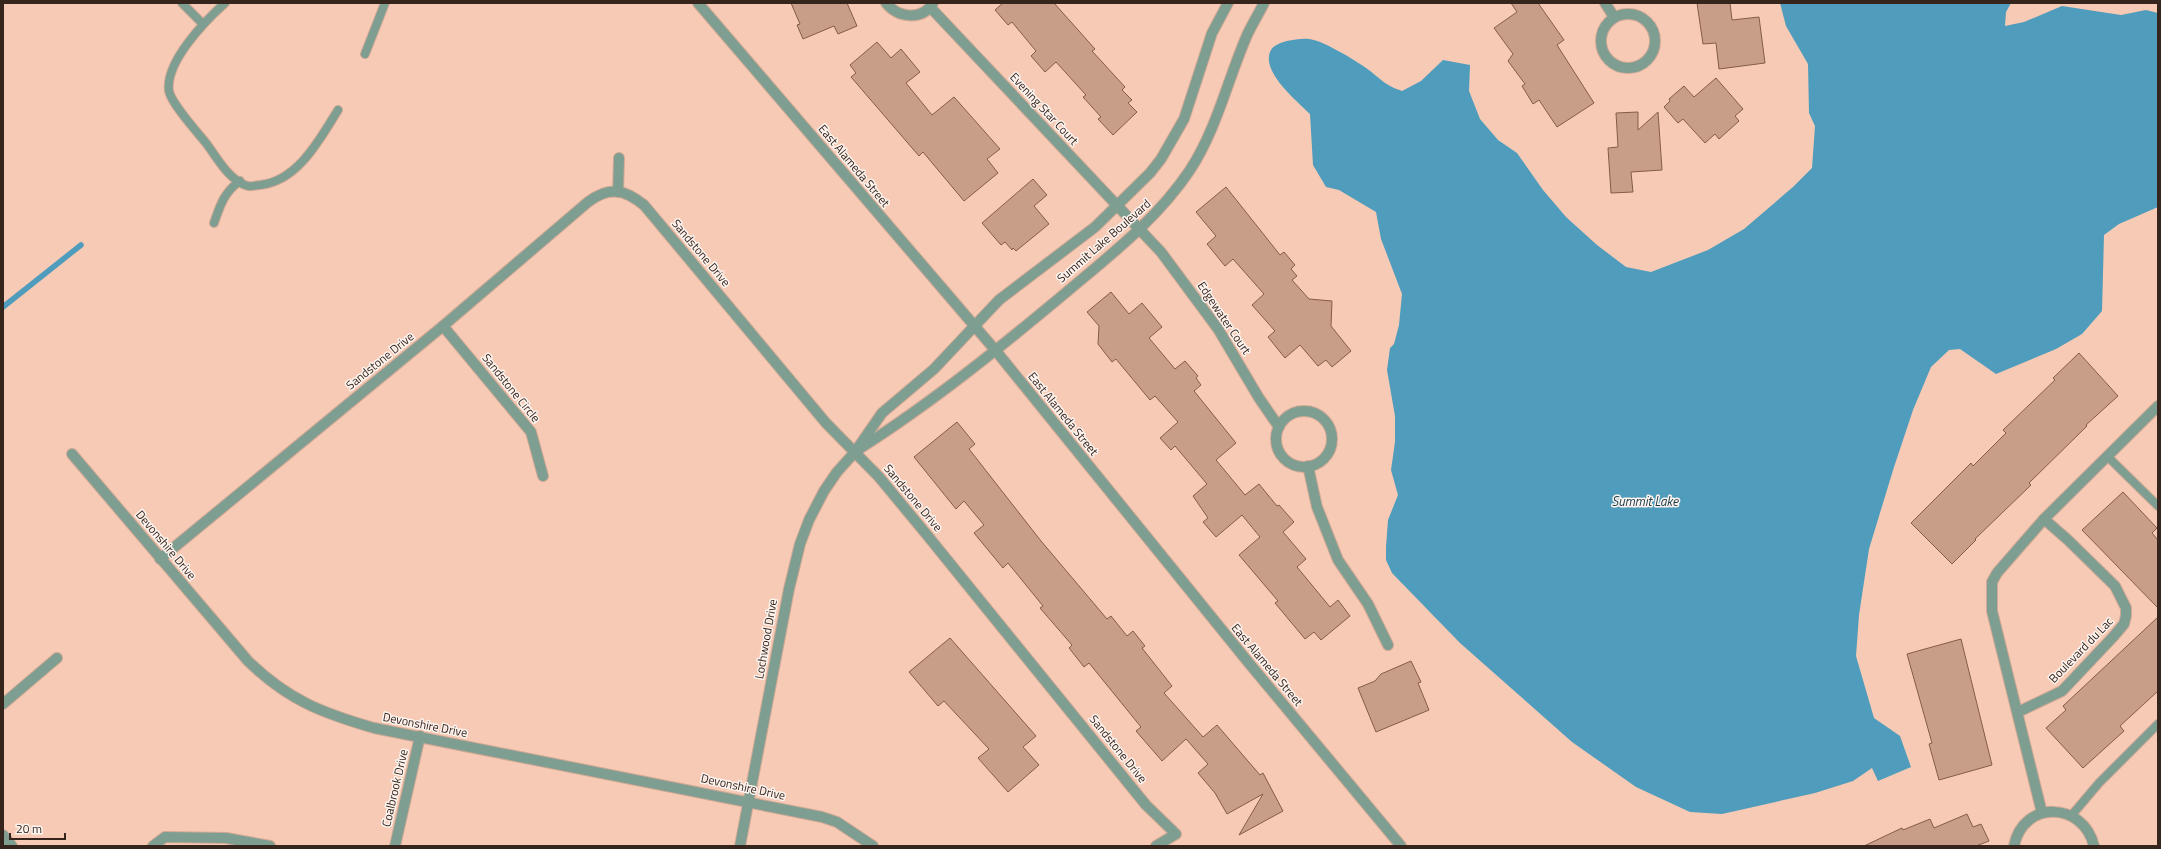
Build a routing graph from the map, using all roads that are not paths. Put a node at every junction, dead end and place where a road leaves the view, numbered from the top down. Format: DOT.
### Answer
graph roads {
  1 [pos="182,3"];
  2 [pos="224,3"];
  3 [pos="385,3"];
  4 [pos="698,3"];
  5 [pos="886,3"];
  6 [pos="1228,3"];
  7 [pos="1264,3"];
  8 [pos="1605,3"];
  9 [pos="931,5"];
  10 [pos="1614,17"];
  11 [pos="203,24"];
  12 [pos="365,54"];
  13 [pos="338,110"];
  14 [pos="619,158"];
  15 [pos="240,181"];
  16 [pos="618,192"];
  17 [pos="1118,205"];
  18 [pos="214,223"];
  19 [pos="1140,228"];
  20 [pos="443,326"];
  21 [pos="975,326"];
  22 [pos="960,342"];
  23 [pos="996,350"];
  24 [pos="978,363"];
  25 [pos="2158,406"];
  26 [pos="1279,427"];
  27 [pos="855,452"];
  28 [pos="72,454"];
  29 [pos="2107,456"];
  30 [pos="1308,466"];
  31 [pos="543,476"];
  32 [pos="2158,506"];
  33 [pos="2044,519"];
  34 [pos="160,559"];
  35 [pos="1388,645"];
  36 [pos="57,658"];
  37 [pos="3,704"];
  38 [pos="2018,712"];
  39 [pos="2158,724"];
  40 [pos="420,736"];
  41 [pos="749,802"];
  42 [pos="2042,813"];
  43 [pos="2071,816"];
  44 [pos="3,835"];
  45 [pos="12,846"];
  46 [pos="153,846"];
  47 [pos="270,846"];
  48 [pos="395,846"];
  49 [pos="740,846"];
  50 [pos="873,846"];
  51 [pos="1156,846"];
  52 [pos="1401,846"];
  53 [pos="2014,846"];
  54 [pos="2094,846"];
  1 -- 11 [label="lane"];
  2 -- 11 [label="lane"];
  3 -- 12 [label="lane"];
  4 -- 21 [label="street, East Alameda Street"];
  5 -- 9 [label="street, Evening Star Court"];
  6 -- 17 [label="street, Summit Lake Boulevard"];
  7 -- 19 [label="street, Summit Lake Boulevard"];
  8 -- 10 [label="street"];
  9 -- 17 [label="street, Evening Star Court"];
  10 -- 10 [label="street"];
  11 -- 15 [label="lane"];
  13 -- 15 [label="lane"];
  14 -- 16 [label="street"];
  15 -- 18 [label="lane"];
  16 -- 20 [label="street, Sandstone Drive"];
  16 -- 27 [label="street, Sandstone Drive"];
  17 -- 19 [label="street, Evening Star Court"];
  17 -- 21 [label="street, Summit Lake Boulevard"];
  19 -- 23 [label="street, Summit Lake Boulevard"];
  19 -- 26 [label="street, Edgewater Court"];
  20 -- 31 [label="street, Sandstone Circle"];
  20 -- 34 [label="street, Sandstone Drive"];
  21 -- 22 [label="street, Summit Lake Boulevard"];
  21 -- 23 [label="street, East Alameda Street"];
  22 -- 27 [label="street, Lochwood Drive"];
  23 -- 24 [label="street, Summit Lake Boulevard"];
  23 -- 52 [label="street, East Alameda Street"];
  24 -- 27 [label="street, Lochwood Drive"];
  25 -- 29 [label="street"];
  26 -- 30 [label="street"];
  26 -- 30 [label="street"];
  27 -- 41 [label="street, Lochwood Drive"];
  27 -- 51 [label="street, Sandstone Drive"];
  28 -- 34 [label="street, Devonshire Drive"];
  29 -- 32 [label="lane"];
  29 -- 33 [label="street"];
  30 -- 35 [label="street"];
  33 -- 38 [label="street"];
  33 -- 38 [label="street, Boulevard du Lac"];
  34 -- 40 [label="street, Devonshire Drive"];
  36 -- 37 [label="street"];
  38 -- 42 [label="street"];
  39 -- 43 [label="lane"];
  40 -- 41 [label="street, Devonshire Drive"];
  40 -- 48 [label="street, Coalbrook Drive"];
  41 -- 49 [label="street, Lochwood Drive"];
  41 -- 50 [label="street, Devonshire Drive"];
  42 -- 43 [label="street"];
  42 -- 53 [label="street"];
  43 -- 54 [label="street"];
  44 -- 45 [label="street"];
  46 -- 47 [label="street"];
}
